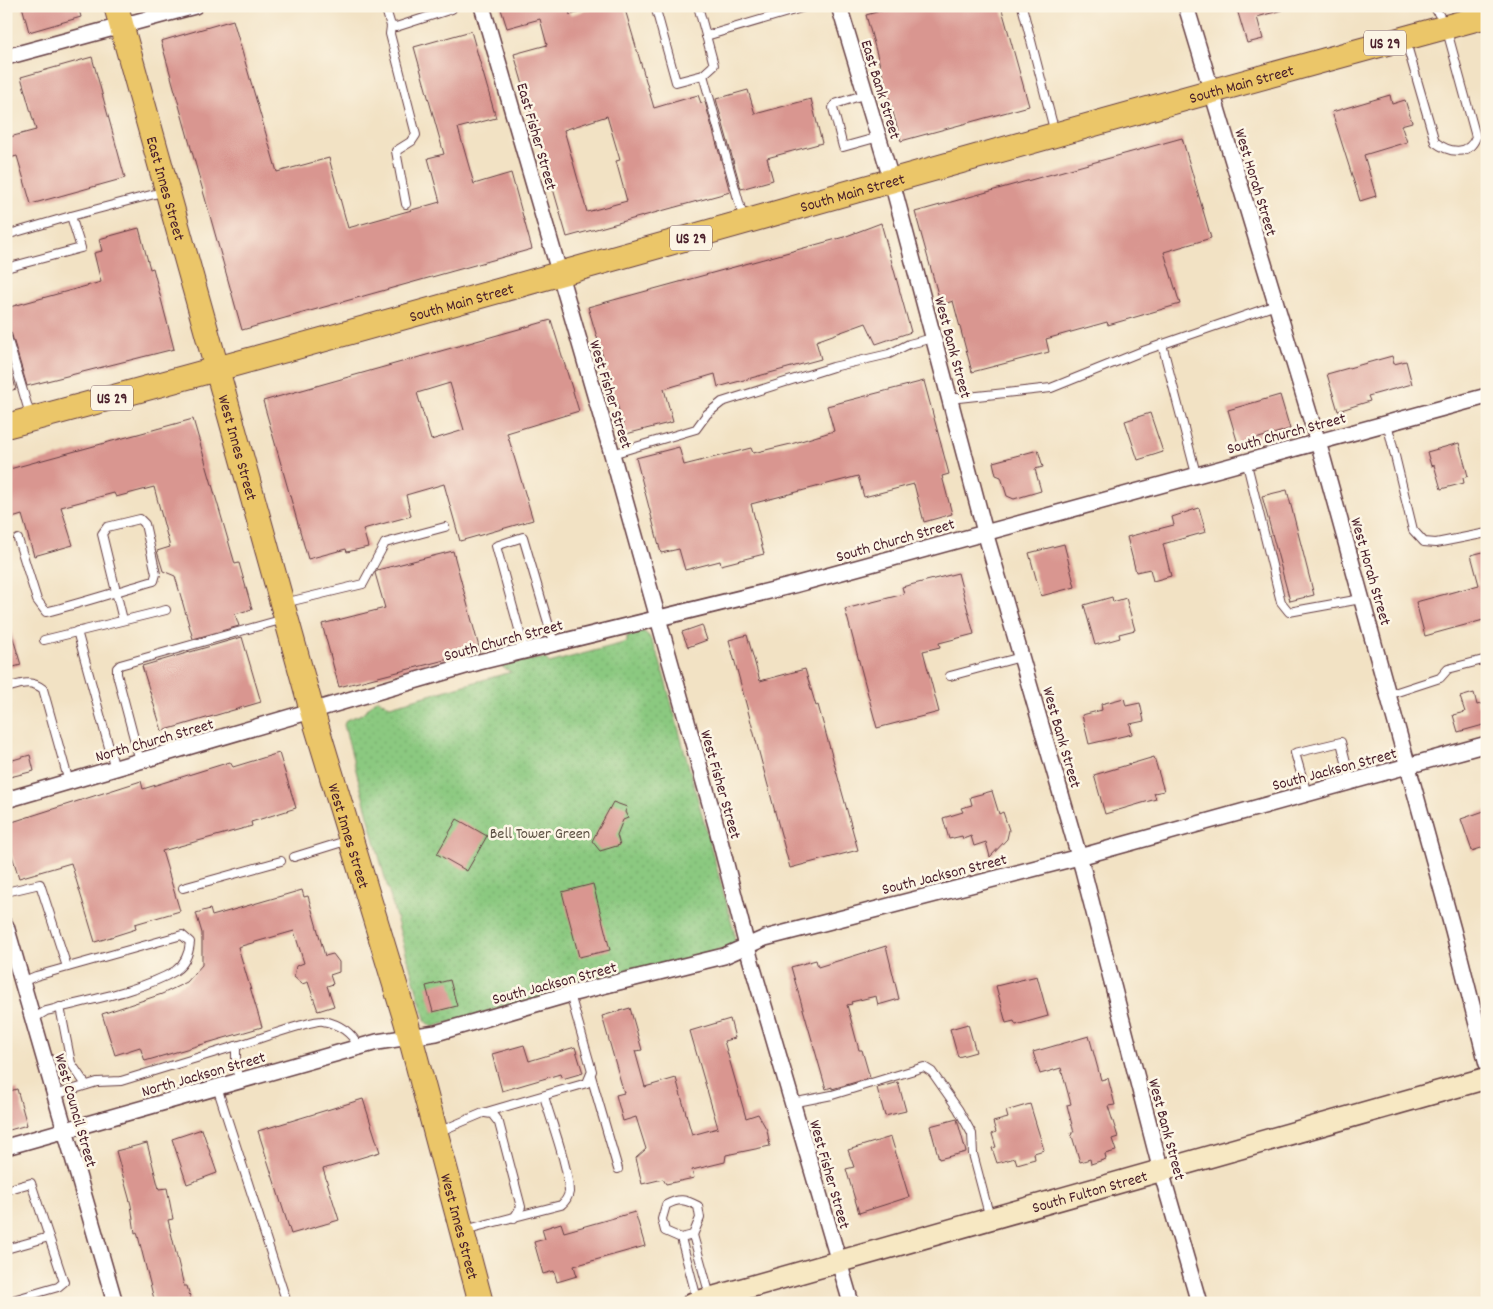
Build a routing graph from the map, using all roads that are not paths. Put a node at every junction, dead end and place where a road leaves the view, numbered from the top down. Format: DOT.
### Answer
graph roads {
  1 [pos="195,6"];
  2 [pos="385,6"];
  3 [pos="453,6"];
  4 [pos="482,6"];
  5 [pos="655,6"];
  6 [pos="698,6"];
  7 [pos="808,6"];
  8 [pos="839,6"];
  9 [pos="1022,6"];
  10 [pos="1186,6"];
  11 [pos="1434,6"];
  12 [pos="119,16"];
  13 [pos="1476,16"];
  14 [pos="391,26"];
  15 [pos="1446,27"];
  16 [pos="706,36"];
  17 [pos="1404,38"];
  18 [pos="6,57"];
  19 [pos="703,75"];
  20 [pos="1210,90"];
  21 [pos="866,94"];
  22 [pos="1056,135"];
  23 [pos="878,137"];
  24 [pos="892,182"];
  25 [pos="168,190"];
  26 [pos="406,204"];
  27 [pos="71,216"];
  28 [pos="745,223"];
  29 [pos="6,235"];
  30 [pos="6,268"];
  31 [pos="559,276"];
  32 [pos="1276,305"];
  33 [pos="6,334"];
  34 [pos="933,338"];
  35 [pos="1162,344"];
  36 [pos="218,370"];
  37 [pos="1487,396"];
  38 [pos="950,399"];
  39 [pos="31,420"];
  40 [pos="1387,423"];
  41 [pos="6,426"];
  42 [pos="1318,441"];
  43 [pos="612,454"];
  44 [pos="1246,460"];
  45 [pos="1196,474"];
  46 [pos="445,527"];
  47 [pos="985,532"];
  48 [pos="1487,533"];
  49 [pos="18,539"];
  50 [pos="116,592"];
  51 [pos="1362,599"];
  52 [pos="166,610"];
  53 [pos="284,611"];
  54 [pos="658,619"];
  55 [pos="123,620"];
  56 [pos="77,631"];
  57 [pos="44,640"];
  58 [pos="554,643"];
  59 [pos="524,651"];
  60 [pos="1021,657"];
  61 [pos="1487,659"];
  62 [pos="950,676"];
  63 [pos="6,688"];
  64 [pos="1388,695"];
  65 [pos="312,711"];
  66 [pos="1487,744"];
  67 [pos="140,761"];
  68 [pos="1408,766"];
  69 [pos="115,769"];
  70 [pos="69,782"];
  71 [pos="1351,782"];
  72 [pos="1307,794"];
  73 [pos="6,800"];
  74 [pos="351,839"];
  75 [pos="294,857"];
  76 [pos="1079,857"];
  77 [pos="281,860"];
  78 [pos="183,888"];
  79 [pos="6,892"];
  80 [pos="6,926"];
  81 [pos="747,946"];
  82 [pos="66,967"];
  83 [pos="22,982"];
  84 [pos="570,994"];
  85 [pos="60,1007"];
  86 [pos="33,1020"];
  87 [pos="410,1038"];
  88 [pos="236,1046"];
  89 [pos="359,1047"];
  90 [pos="1487,1064"];
  91 [pos="591,1076"];
  92 [pos="1487,1078"];
  93 [pos="240,1081"];
  94 [pos="86,1085"];
  95 [pos="217,1087"];
  96 [pos="55,1095"];
  97 [pos="544,1096"];
  98 [pos="792,1103"];
  99 [pos="484,1113"];
  100 [pos="65,1130"];
  101 [pos="436,1132"];
  102 [pos="6,1147"];
  103 [pos="618,1169"];
  104 [pos="1161,1171"];
  105 [pos="6,1190"];
  106 [pos="514,1218"];
  107 [pos="990,1220"];
  108 [pos="462,1230"];
  109 [pos="693,1235"];
  110 [pos="49,1237"];
  111 [pos="682,1238"];
  112 [pos="6,1249"];
  113 [pos="839,1262"];
  114 [pos="700,1301"];
  115 [pos="6,1302"];
  116 [pos="115,1303"];
  117 [pos="287,1303"];
  118 [pos="481,1303"];
  119 [pos="851,1303"];
  120 [pos="1199,1303"];
  1 -- 12 [label="street"];
  2 -- 14 [label="lane"];
  3 -- 14 [label="lane"];
  4 -- 31 [label="street, East Fisher Street"];
  5 -- 19 [label="lane"];
  6 -- 16 [label="lane"];
  7 -- 16 [label="lane"];
  8 -- 21 [label="street, East Bank Street"];
  9 -- 22 [label="lane"];
  10 -- 20 [label="street, West Horah Street"];
  11 -- 15 [label="lane"];
  12 -- 18 [label="street"];
  12 -- 25 [label="main road, East Innes Street"];
  13 -- 15 [label="main road, South Main Street / US 29"];
  14 -- 26 [label="lane"];
  15 -- 17 [label="main road, South Main Street / US 29"];
  15 -- 17 [label="lane"];
  16 -- 19 [label="lane"];
  17 -- 20 [label="main road, South Main Street / US 29"];
  19 -- 28 [label="lane"];
  20 -- 22 [label="main road, South Main Street / US 29"];
  20 -- 32 [label="street, West Horah Street"];
  21 -- 23 [label="street, East Bank Street"];
  21 -- 23 [label="lane"];
  22 -- 24 [label="main road, South Main Street / US 29"];
  23 -- 24 [label="street, East Bank Street"];
  24 -- 28 [label="main road, South Main Street / US 29"];
  24 -- 34 [label="street, West Bank Street"];
  25 -- 27 [label="lane"];
  25 -- 36 [label="main road, East Innes Street"];
  27 -- 29 [label="lane"];
  27 -- 30 [label="lane"];
  28 -- 31 [label="main road, South Main Street / US 29"];
  31 -- 36 [label="main road, South Main Street / US 29"];
  31 -- 43 [label="street, West Fisher Street"];
  32 -- 35 [label="lane"];
  32 -- 42 [label="street, West Horah Street"];
  33 -- 39 [label="lane"];
  34 -- 38 [label="street, West Bank Street"];
  34 -- 43 [label="lane"];
  35 -- 38 [label="lane"];
  35 -- 45 [label="lane"];
  36 -- 39 [label="main road, US 29"];
  36 -- 53 [label="main road, West Innes Street"];
  37 -- 40 [label="street, South Church Street"];
  38 -- 47 [label="street, West Bank Street"];
  39 -- 41 [label="main road, US 29"];
  40 -- 42 [label="street, South Church Street"];
  40 -- 48 [label="lane"];
  42 -- 44 [label="street, South Church Street"];
  42 -- 51 [label="street, West Horah Street"];
  43 -- 54 [label="street, West Fisher Street"];
  44 -- 45 [label="street, South Church Street"];
  44 -- 51 [label="lane"];
  45 -- 47 [label="street, South Church Street"];
  46 -- 53 [label="lane"];
  47 -- 54 [label="street, South Church Street"];
  47 -- 60 [label="street, West Bank Street"];
  49 -- 50 [label="lane"];
  50 -- 50 [label="lane"];
  50 -- 55 [label="lane"];
  51 -- 64 [label="street, West Horah Street"];
  52 -- 55 [label="lane"];
  53 -- 65 [label="main road, West Innes Street"];
  53 -- 67 [label="lane"];
  54 -- 58 [label="street, South Church Street"];
  54 -- 81 [label="street, West Fisher Street"];
  55 -- 56 [label="lane"];
  56 -- 57 [label="lane"];
  56 -- 69 [label="lane"];
  58 -- 59 [label="street, South Church Street"];
  58 -- 59 [label="lane"];
  59 -- 65 [label="street, South Church Street"];
  60 -- 62 [label="lane"];
  60 -- 76 [label="street, West Bank Street"];
  61 -- 64 [label="lane"];
  63 -- 70 [label="lane"];
  64 -- 68 [label="street, West Horah Street"];
  65 -- 67 [label="street, North Church Street"];
  65 -- 74 [label="main road, West Innes Street"];
  66 -- 68 [label="street, South Jackson Street"];
  67 -- 69 [label="street, North Church Street"];
  68 -- 71 [label="street, South Jackson Street"];
  68 -- 90 [label="street, West Horah Street"];
  69 -- 70 [label="street, North Church Street"];
  70 -- 73 [label="street, North Church Street"];
  71 -- 72 [label="street, South Jackson Street"];
  71 -- 72 [label="lane"];
  72 -- 76 [label="street, South Jackson Street"];
  74 -- 75 [label="lane"];
  74 -- 87 [label="main road, West Innes Street"];
  76 -- 81 [label="street, South Jackson Street"];
  76 -- 104 [label="street, West Bank Street"];
  77 -- 78 [label="lane"];
  79 -- 82 [label="lane"];
  80 -- 83 [label="street, West Council Street"];
  81 -- 84 [label="street, South Jackson Street"];
  81 -- 98 [label="street, West Fisher Street"];
  82 -- 83 [label="lane"];
  82 -- 85 [label="lane"];
  83 -- 86 [label="street, West Council Street"];
  84 -- 87 [label="street, South Jackson Street"];
  84 -- 91 [label="lane"];
  85 -- 86 [label="lane"];
  85 -- 94 [label="lane"];
  86 -- 96 [label="street, West Council Street"];
  87 -- 89 [label="street, North Jackson Street"];
  87 -- 101 [label="main road, West Innes Street"];
  88 -- 89 [label="lane"];
  88 -- 93 [label="lane"];
  88 -- 94 [label="lane"];
  89 -- 93 [label="street, North Jackson Street"];
  91 -- 97 [label="lane"];
  91 -- 103 [label="lane"];
  92 -- 104 [label="street, South Fulton Street"];
  93 -- 95 [label="street, North Jackson Street"];
  94 -- 96 [label="lane"];
  95 -- 100 [label="street, North Jackson Street"];
  95 -- 117 [label="lane"];
  96 -- 100 [label="street, West Council Street"];
  97 -- 99 [label="lane"];
  97 -- 106 [label="lane"];
  98 -- 107 [label="lane"];
  98 -- 113 [label="street, West Fisher Street"];
  99 -- 101 [label="lane"];
  99 -- 106 [label="lane"];
  100 -- 102 [label="street, North Jackson Street"];
  100 -- 116 [label="street, West Council Street"];
  101 -- 108 [label="main road, West Innes Street"];
  104 -- 107 [label="street, South Fulton Street"];
  104 -- 120 [label="street, West Bank Street"];
  105 -- 110 [label="lane"];
  106 -- 108 [label="lane"];
  107 -- 113 [label="street, South Fulton Street"];
  108 -- 118 [label="main road, West Innes Street"];
  109 -- 111 [label="lane"];
  109 -- 111 [label="lane"];
  109 -- 114 [label="lane"];
  110 -- 112 [label="lane"];
  110 -- 115 [label="lane"];
  111 -- 114 [label="lane"];
  113 -- 114 [label="street, South Fulton Street"];
  113 -- 119 [label="street, West Fisher Street"];
}
